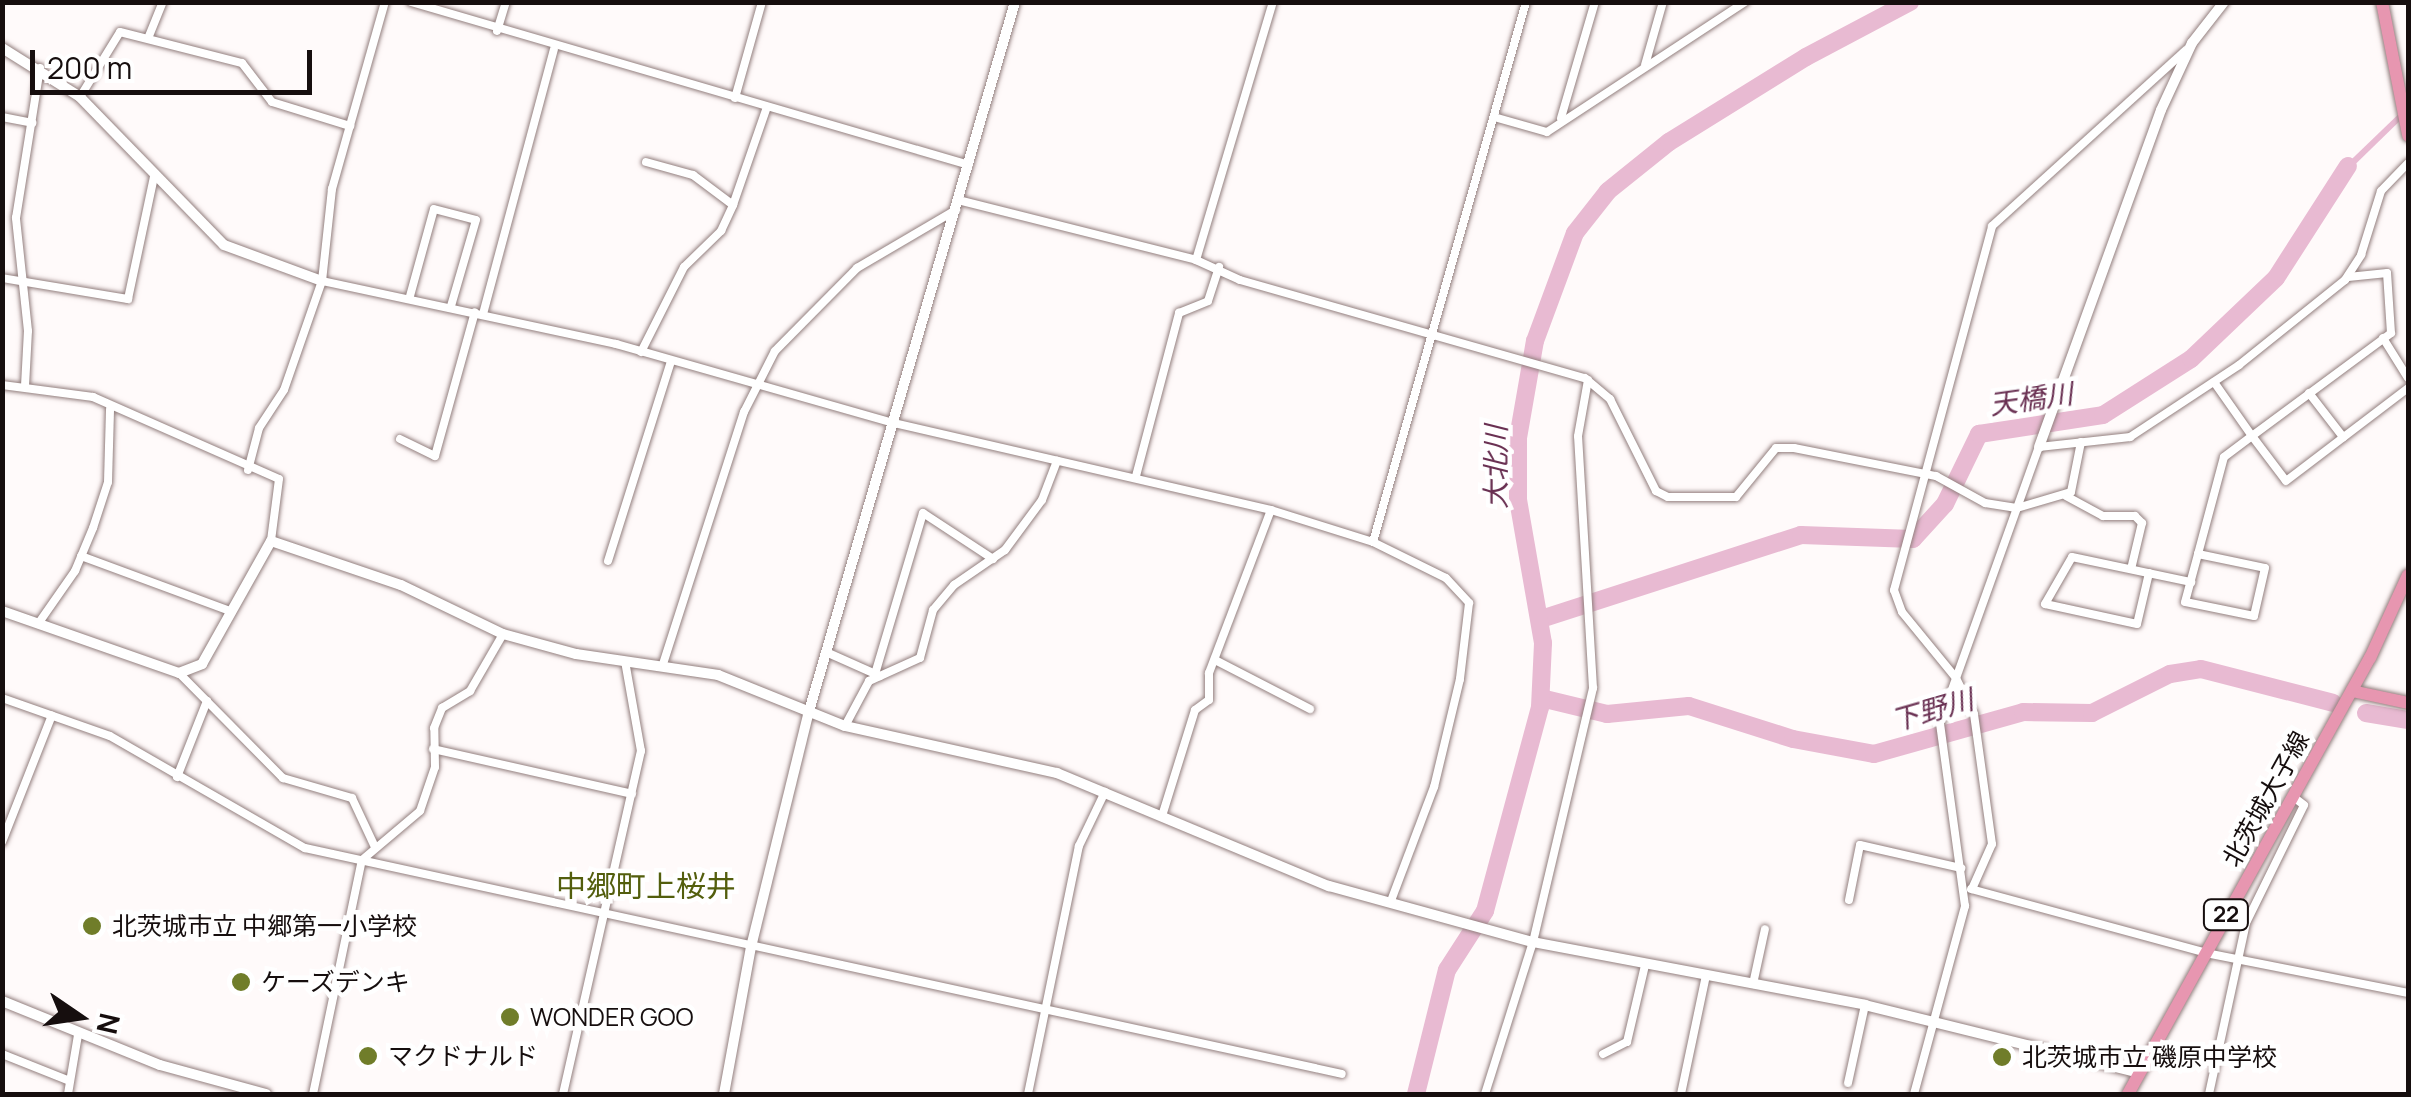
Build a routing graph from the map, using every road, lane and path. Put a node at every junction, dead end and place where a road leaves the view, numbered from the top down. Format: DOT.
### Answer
graph roads {
  1 [pos="163,2"];
  2 [pos="385,2"];
  3 [pos="411,2"];
  4 [pos="506,2"];
  5 [pos="762,2"];
  6 [pos="1015,2"];
  7 [pos="1273,2"];
  8 [pos="1526,2"];
  9 [pos="1595,2"];
  10 [pos="1663,2"];
  11 [pos="1745,2"];
  12 [pos="2224,2"];
  13 [pos="2382,2"];
  14 [pos="497,32"];
  15 [pos="149,36"];
  16 [pos="2192,44"];
  17 [pos="2,48"];
  18 [pos="554,49"];
  19 [pos="1645,66"];
  20 [pos="40,68"];
  21 [pos="80,97"];
  22 [pos="735,98"];
  23 [pos="768,108"];
  24 [pos="2,117"];
  25 [pos="1494,117"];
  26 [pos="1561,118"];
  27 [pos="32,123"];
  28 [pos="350,126"];
  29 [pos="2408,134"];
  30 [pos="646,162"];
  31 [pos="2408,163"];
  32 [pos="969,165"];
  33 [pos="154,177"];
  34 [pos="734,205"];
  35 [pos="957,205"];
  36 [pos="2,216"];
  37 [pos="16,218"];
  38 [pos="1196,260"];
  39 [pos="1220,268"];
  40 [pos="2348,277"];
  41 [pos="2,278"];
  42 [pos="18,278"];
  43 [pos="322,281"];
  44 [pos="410,296"];
  45 [pos="451,306"];
  46 [pos="479,313"];
  47 [pos="1434,336"];
  48 [pos="2383,338"];
  49 [pos="641,352"];
  50 [pos="671,361"];
  51 [pos="2408,378"];
  52 [pos="1586,379"];
  53 [pos="2214,382"];
  54 [pos="2,385"];
  55 [pos="26,386"];
  56 [pos="762,388"];
  57 [pos="2408,388"];
  58 [pos="2309,393"];
  59 [pos="110,409"];
  60 [pos="894,422"];
  61 [pos="2252,436"];
  62 [pos="2343,438"];
  63 [pos="400,439"];
  64 [pos="2081,442"];
  65 [pos="2039,447"];
  66 [pos="1058,461"];
  67 [pos="248,470"];
  68 [pos="1925,473"];
  69 [pos="1136,476"];
  70 [pos="2066,496"];
  71 [pos="2017,508"];
  72 [pos="1270,510"];
  73 [pos="270,540"];
  74 [pos="1373,542"];
  75 [pos="2198,554"];
  76 [pos="81,556"];
  77 [pos="993,558"];
  78 [pos="608,561"];
  79 [pos="2131,569"];
  80 [pos="2148,573"];
  81 [pos="2408,575"];
  82 [pos="2190,582"];
  83 [pos="2,611"];
  84 [pos="232,612"];
  85 [pos="38,624"];
  86 [pos="503,634"];
  87 [pos="826,652"];
  88 [pos="1215,660"];
  89 [pos="624,662"];
  90 [pos="663,664"];
  91 [pos="179,674"];
  92 [pos="880,676"];
  93 [pos="1956,678"];
  94 [pos="2352,691"];
  95 [pos="2,698"];
  96 [pos="207,701"];
  97 [pos="2408,703"];
  98 [pos="1310,709"];
  99 [pos="809,711"];
  100 [pos="52,715"];
  101 [pos="845,726"];
  102 [pos="433,749"];
  103 [pos="177,777"];
  104 [pos="1104,792"];
  105 [pos="632,794"];
  106 [pos="2292,796"];
  107 [pos="1162,816"];
  108 [pos="5,830"];
  109 [pos="2,842"];
  110 [pos="374,847"];
  111 [pos="362,860"];
  112 [pos="1961,868"];
  113 [pos="1968,888"];
  114 [pos="1849,900"];
  115 [pos="1396,904"];
  116 [pos="605,914"];
  117 [pos="1765,929"];
  118 [pos="1529,941"];
  119 [pos="751,947"];
  120 [pos="2206,953"];
  121 [pos="2236,959"];
  122 [pos="1645,964"];
  123 [pos="1706,976"];
  124 [pos="1753,984"];
  125 [pos="2408,993"];
  126 [pos="2,1001"];
  127 [pos="1048,1006"];
  128 [pos="1864,1006"];
  129 [pos="1934,1023"];
  130 [pos="78,1034"];
  131 [pos="2,1054"];
  132 [pos="1603,1054"];
  133 [pos="2140,1073"];
  134 [pos="1342,1074"];
  135 [pos="70,1080"];
  136 [pos="1848,1083"];
  137 [pos="68,1094"];
  138 [pos="266,1094"];
  139 [pos="313,1094"];
  140 [pos="563,1094"];
  141 [pos="724,1094"];
  142 [pos="1028,1094"];
  143 [pos="1486,1094"];
  144 [pos="1681,1094"];
  145 [pos="1914,1094"];
  146 [pos="2128,1094"];
  147 [pos="2209,1094"];
  1 -- 15 [label="street"];
  2 -- 28 [label="street"];
  3 -- 14 [label="street"];
  4 -- 14 [label="street"];
  5 -- 22 [label="street"];
  6 -- 32 [label="street"];
  7 -- 38 [label="street"];
  8 -- 25 [label="street"];
  9 -- 26 [label="street"];
  10 -- 19 [label="street"];
  11 -- 19 [label="street"];
  12 -- 16 [label="street"];
  13 -- 29 [label="main road"];
  14 -- 18 [label="street"];
  15 -- 21 [label="street"];
  15 -- 28 [label="street"];
  16 -- 65 [label="street"];
  16 -- 68 [label="street"];
  17 -- 20 [label="street"];
  18 -- 22 [label="street"];
  18 -- 46 [label="street"];
  19 -- 26 [label="street"];
  20 -- 21 [label="street"];
  20 -- 27 [label="street"];
  21 -- 33 [label="street"];
  22 -- 23 [label="street"];
  23 -- 32 [label="street"];
  23 -- 34 [label="street"];
  24 -- 27 [label="street"];
  25 -- 26 [label="street"];
  25 -- 47 [label="street"];
  27 -- 37 [label="street"];
  28 -- 43 [label="street"];
  30 -- 34 [label="street"];
  31 -- 40 [label="street"];
  32 -- 35 [label="street"];
  33 -- 42 [label="street"];
  33 -- 43 [label="street"];
  34 -- 49 [label="street"];
  35 -- 38 [label="street"];
  35 -- 56 [label="street"];
  35 -- 60 [label="street"];
  36 -- 37 [label="street"];
  37 -- 42 [label="street"];
  38 -- 39 [label="street"];
  39 -- 47 [label="street"];
  39 -- 69 [label="street"];
  40 -- 48 [label="street"];
  40 -- 53 [label="street"];
  41 -- 42 [label="street"];
  42 -- 55 [label="street"];
  43 -- 44 [label="street"];
  43 -- 67 [label="street"];
  44 -- 45 [label="street"];
  44 -- 45 [label="street"];
  45 -- 46 [label="street"];
  46 -- 49 [label="street"];
  46 -- 63 [label="street"];
  47 -- 52 [label="street"];
  47 -- 74 [label="street"];
  48 -- 51 [label="street"];
  48 -- 58 [label="street"];
  49 -- 50 [label="street"];
  50 -- 56 [label="street"];
  50 -- 78 [label="street"];
  52 -- 68 [label="street"];
  52 -- 118 [label="street"];
  53 -- 61 [label="street"];
  53 -- 64 [label="street"];
  54 -- 55 [label="street"];
  55 -- 59 [label="street"];
  56 -- 60 [label="street"];
  56 -- 90 [label="street"];
  57 -- 62 [label="street"];
  58 -- 61 [label="street"];
  58 -- 62 [label="street"];
  59 -- 67 [label="street"];
  59 -- 76 [label="street"];
  60 -- 66 [label="street"];
  60 -- 87 [label="street"];
  61 -- 62 [label="street"];
  61 -- 75 [label="street"];
  64 -- 65 [label="street"];
  64 -- 70 [label="street"];
  65 -- 71 [label="street"];
  66 -- 69 [label="street"];
  66 -- 77 [label="street"];
  67 -- 73 [label="street"];
  68 -- 71 [label="street"];
  68 -- 93 [label="street"];
  69 -- 72 [label="street"];
  70 -- 71 [label="street"];
  70 -- 79 [label="street"];
  71 -- 93 [label="street"];
  72 -- 74 [label="street"];
  72 -- 88 [label="street"];
  73 -- 84 [label="street"];
  73 -- 86 [label="street"];
  74 -- 115 [label="street"];
  75 -- 82 [label="street"];
  75 -- 82 [label="street"];
  76 -- 84 [label="street"];
  76 -- 85 [label="street"];
  77 -- 92 [label="street"];
  77 -- 92 [label="street"];
  79 -- 80 [label="street"];
  79 -- 80 [label="street"];
  80 -- 82 [label="street"];
  81 -- 94 [label="main road, 北茨城大子線 / 22"];
  83 -- 85 [label="street"];
  84 -- 91 [label="street"];
  85 -- 91 [label="street"];
  86 -- 89 [label="street"];
  86 -- 102 [label="street"];
  87 -- 92 [label="street"];
  87 -- 99 [label="street"];
  88 -- 98 [label="street"];
  88 -- 107 [label="street"];
  89 -- 90 [label="street"];
  89 -- 105 [label="street"];
  90 -- 99 [label="street"];
  91 -- 96 [label="street"];
  92 -- 101 [label="street"];
  93 -- 112 [label="street"];
  93 -- 113 [label="street"];
  94 -- 97 [label="main road"];
  94 -- 106 [label="main road, 北茨城大子線 / 22"];
  95 -- 100 [label="street"];
  96 -- 103 [label="street"];
  96 -- 110 [label="street"];
  99 -- 101 [label="street"];
  99 -- 119 [label="street"];
  100 -- 103 [label="street"];
  100 -- 108 [label="street"];
  101 -- 104 [label="street"];
  102 -- 105 [label="street"];
  102 -- 110 [label="street"];
  103 -- 111 [label="street"];
  104 -- 107 [label="street"];
  104 -- 127 [label="street"];
  105 -- 116 [label="street"];
  106 -- 120 [label="main road, 北茨城大子線 / 22"];
  106 -- 121 [label="street"];
  107 -- 115 [label="street"];
  108 -- 109 [label="street"];
  110 -- 111 [label="street"];
  111 -- 116 [label="street"];
  111 -- 139 [label="street"];
  112 -- 113 [label="street"];
  112 -- 114 [label="street"];
  113 -- 120 [label="street"];
  113 -- 129 [label="street"];
  115 -- 118 [label="street"];
  116 -- 119 [label="street"];
  116 -- 140 [label="street"];
  117 -- 124 [label="street"];
  118 -- 122 [label="street"];
  118 -- 143 [label="street"];
  119 -- 127 [label="street"];
  119 -- 141 [label="street"];
  120 -- 121 [label="street"];
  120 -- 133 [label="main road, 北茨城大子線 / 22"];
  121 -- 125 [label="street"];
  121 -- 147 [label="street"];
  122 -- 123 [label="street"];
  122 -- 132 [label="street"];
  123 -- 124 [label="street"];
  123 -- 144 [label="street"];
  124 -- 128 [label="street"];
  126 -- 130 [label="street"];
  127 -- 134 [label="street"];
  127 -- 142 [label="street"];
  128 -- 129 [label="street"];
  128 -- 136 [label="street"];
  129 -- 133 [label="street"];
  129 -- 145 [label="street"];
  130 -- 135 [label="street"];
  130 -- 138 [label="street"];
  131 -- 135 [label="street"];
  133 -- 146 [label="main road, 北茨城大子線 / 22"];
  135 -- 137 [label="street"];
}
